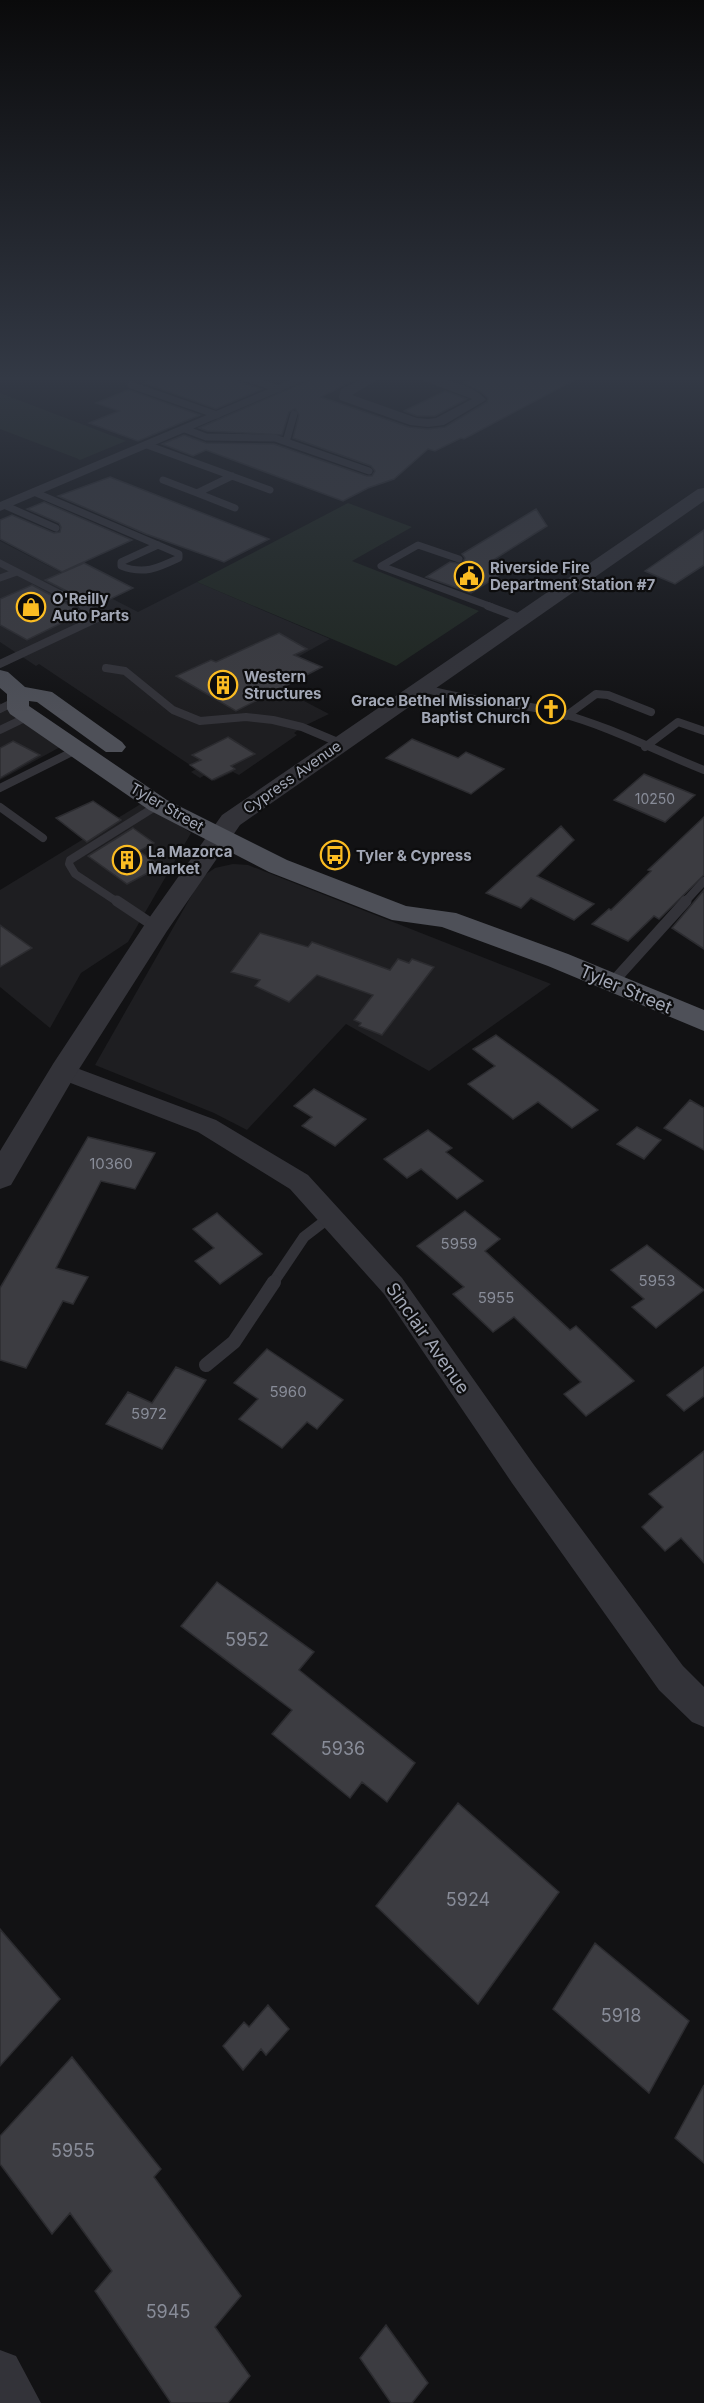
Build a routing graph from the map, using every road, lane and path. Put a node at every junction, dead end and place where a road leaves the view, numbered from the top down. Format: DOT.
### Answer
graph roads {
  1 [pos="41,489"];
  2 [pos="187,489"];
  3 [pos="205,489"];
  4 [pos="34,492"];
  5 [pos="197,493"];
  6 [pos="704,493"];
  7 [pos="2,506"];
  8 [pos="235,508"];
  9 [pos="56,528"];
  10 [pos="158,545"];
  11 [pos="459,559"];
  12 [pos="0,563"];
  13 [pos="16,572"];
  14 [pos="0,578"];
  15 [pos="520,618"];
  16 [pos="0,664"];
  17 [pos="106,668"];
  18 [pos="420,687"];
  19 [pos="13,699"];
  20 [pos="651,712"];
  21 [pos="566,716"];
  22 [pos="0,730"];
  23 [pos="704,731"];
  24 [pos="340,743"];
  25 [pos="645,747"];
  26 [pos="78,749"];
  27 [pos="704,770"];
  28 [pos="0,788"];
  29 [pos="158,805"];
  30 [pos="0,807"];
  31 [pos="225,828"];
  32 [pos="43,838"];
  33 [pos="704,881"];
  34 [pos="156,927"];
  35 [pos="612,983"];
  36 [pos="704,1021"];
  37 [pos="63,1071"];
  38 [pos="0,1176"];
  39 [pos="330,1216"];
  40 [pos="206,1365"];
  41 [pos="704,1710"];
  42 [pos="0,2372"];
  43 [pos="20,2403"];
  1 -- 4 [label="street"];
  2 -- 5 [label="lane"];
  3 -- 5 [label="lane"];
  4 -- 7 [label="street"];
  4 -- 10 [label="lane"];
  5 -- 8 [label="lane"];
  6 -- 15 [label="street, Cypress Avenue"];
  7 -- 9 [label="lane"];
  10 -- 10 [label="lane"];
  11 -- 15 [label="lane"];
  12 -- 13 [label="lane"];
  13 -- 14 [label="lane"];
  13 -- 16 [label="lane"];
  15 -- 18 [label="street, Cypress Avenue"];
  17 -- 24 [label="lane"];
  18 -- 21 [label="lane"];
  18 -- 24 [label="street, Cypress Avenue"];
  19 -- 22 [label="lane"];
  19 -- 26 [label="main road, Tyler Street"];
  19 -- 31 [label="main road, Tyler Street"];
  20 -- 21 [label="lane"];
  21 -- 25 [label="lane"];
  23 -- 25 [label="lane"];
  24 -- 31 [label="street, Cypress Avenue"];
  25 -- 27 [label="lane"];
  26 -- 28 [label="lane"];
  26 -- 29 [label="main road, Tyler Street"];
  29 -- 31 [label="main road, Tyler Street"];
  29 -- 34 [label="lane"];
  30 -- 32 [label="lane"];
  31 -- 34 [label="street, Cypress Avenue"];
  31 -- 35 [label="main road, Tyler Street"];
  33 -- 35 [label="lane"];
  34 -- 37 [label="street, Cypress Avenue"];
  35 -- 36 [label="main road, Tyler Street"];
  37 -- 38 [label="street, Cypress Avenue"];
  37 -- 39 [label="street, Sinclair Avenue"];
  39 -- 40 [label="lane"];
  39 -- 41 [label="street, Sinclair Avenue"];
  42 -- 43 [label="street"];
}
